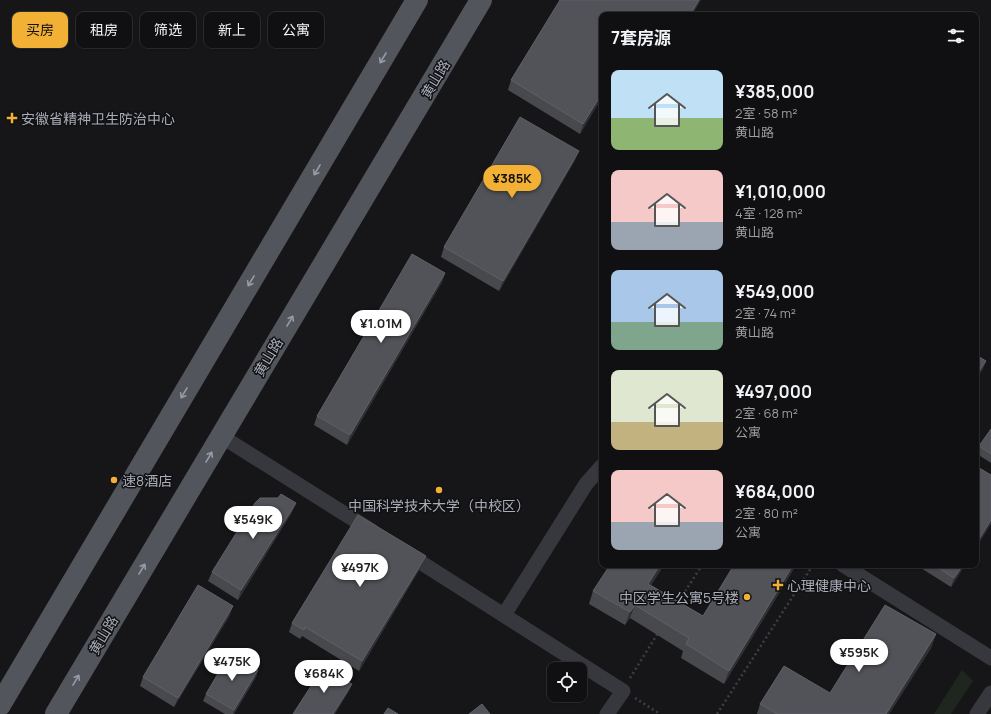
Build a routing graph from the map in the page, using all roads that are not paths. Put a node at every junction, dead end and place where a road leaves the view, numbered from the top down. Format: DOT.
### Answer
graph roads {
  1 [pos="417,0"];
  2 [pos="481,0"];
  3 [pos="221,436"];
  4 [pos="599,469"];
  5 [pos="383,538"];
  6 [pos="396,547"];
  7 [pos="848,568"];
  8 [pos="504,615"];
  9 [pos="991,658"];
  10 [pos="991,693"];
  11 [pos="0,706"];
  12 [pos="56,714"];
  13 [pos="607,714"];
  14 [pos="977,714"];
  1 -- 11 [label="main road, one-way"];
  3 -- 2 [label="main road, 黄山路, one-way"];
  3 -- 5 [label="street"];
  12 -- 3 [label="main road, 黄山路, one-way"];
  4 -- 8 [label="street"];
  6 -- 8 [label="street"];
  7 -- 9 [label="street"];
  8 -- 13 [label="street"];
  10 -- 14 [label="street"];
}
